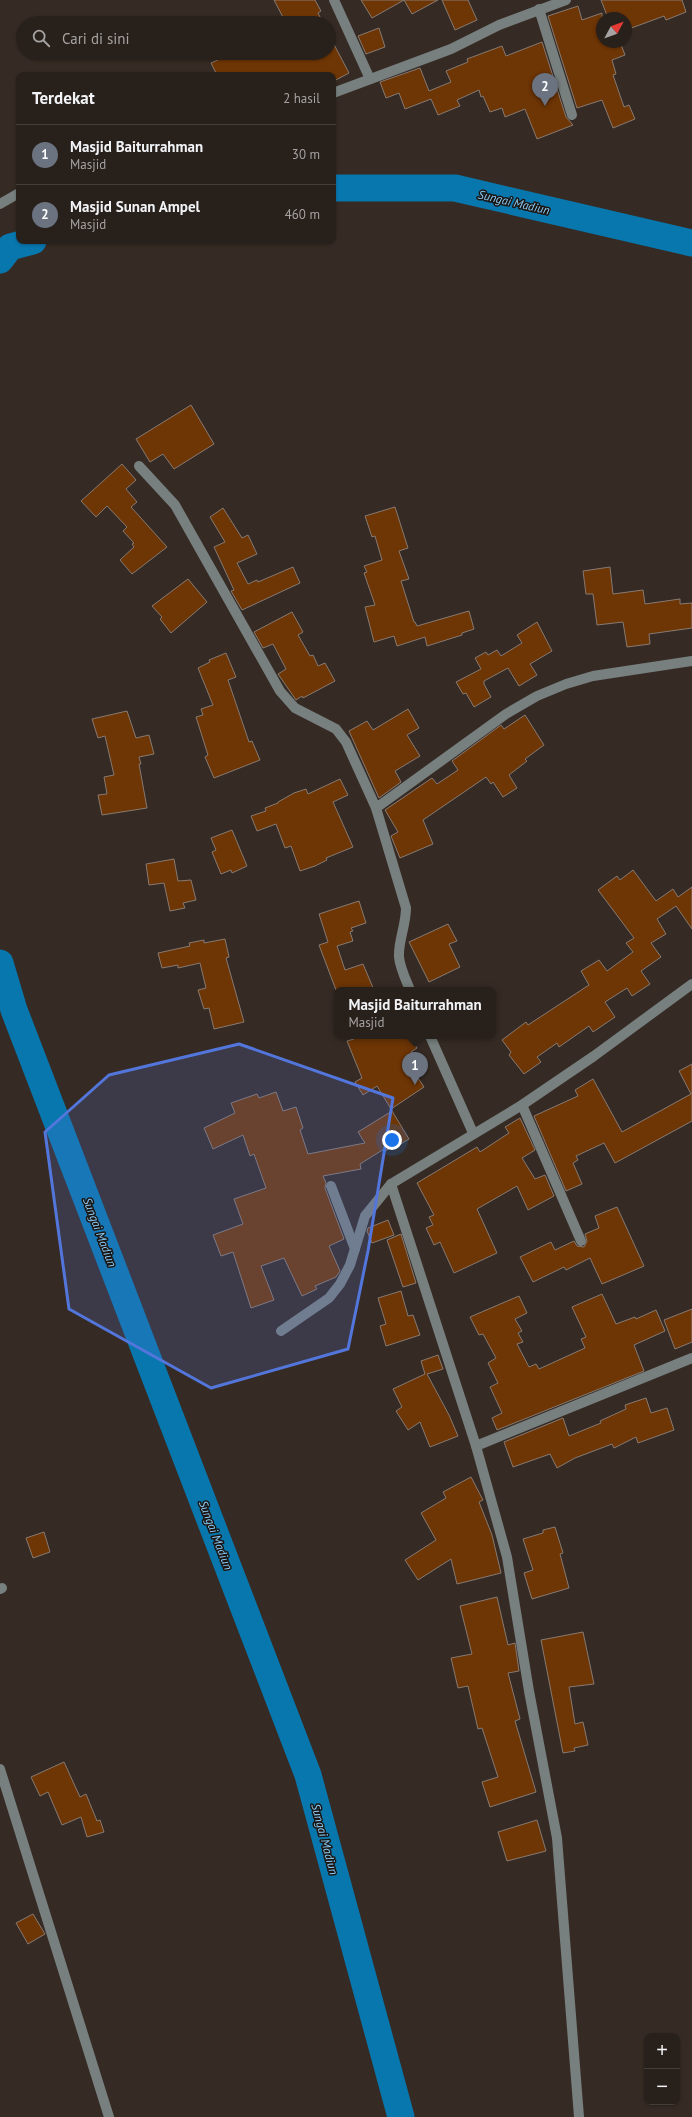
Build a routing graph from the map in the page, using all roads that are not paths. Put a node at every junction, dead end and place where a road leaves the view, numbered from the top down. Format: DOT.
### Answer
graph roads {
  1 [pos="334,0"];
  2 [pos="566,0"];
  3 [pos="539,9"];
  4 [pos="370,80"];
  5 [pos="336,92"];
  6 [pos="572,115"];
  7 [pos="16,195"];
  8 [pos="0,204"];
  9 [pos="139,466"];
  10 [pos="692,661"];
  11 [pos="376,808"];
  12 [pos="692,984"];
  13 [pos="409,987"];
  14 [pos="431,1039"];
  15 [pos="522,1105"];
  16 [pos="473,1133"];
  17 [pos="391,1184"];
  18 [pos="331,1186"];
  19 [pos="581,1241"];
  20 [pos="355,1249"];
  21 [pos="281,1330"];
  22 [pos="692,1358"];
  23 [pos="476,1446"];
  24 [pos="0,1771"];
  25 [pos="109,2117"];
  26 [pos="579,2117"];
  1 -- 4 [label="street"];
  2 -- 3 [label="street"];
  3 -- 4 [label="street"];
  3 -- 6 [label="street"];
  4 -- 5 [label="street"];
  7 -- 8 [label="street"];
  9 -- 11 [label="street"];
  10 -- 11 [label="street"];
  11 -- 13 [label="street"];
  12 -- 15 [label="street"];
  14 -- 16 [label="street"];
  15 -- 16 [label="street"];
  15 -- 19 [label="street"];
  16 -- 17 [label="street"];
  17 -- 20 [label="street"];
  17 -- 23 [label="street"];
  18 -- 20 [label="street"];
  20 -- 21 [label="street"];
  22 -- 23 [label="street"];
  23 -- 26 [label="street"];
  24 -- 25 [label="street"];
}
